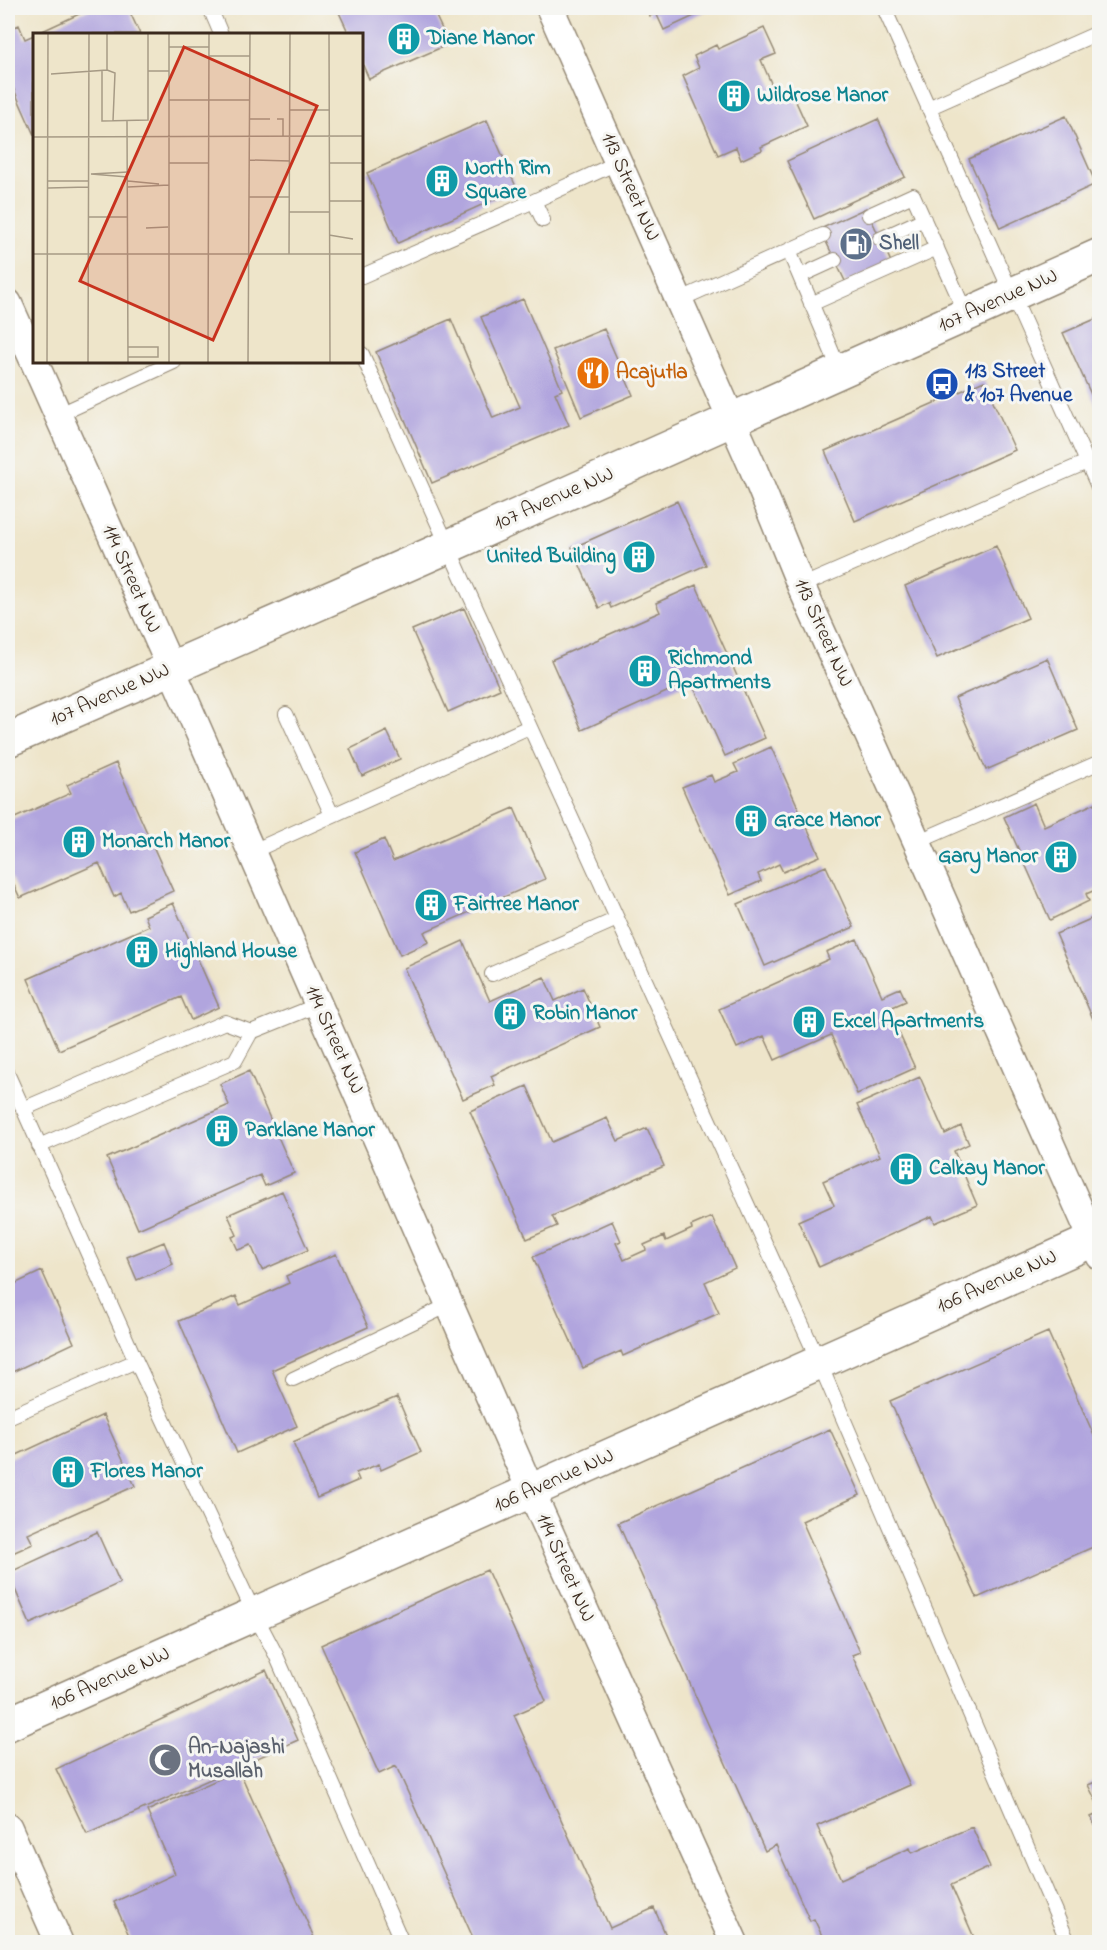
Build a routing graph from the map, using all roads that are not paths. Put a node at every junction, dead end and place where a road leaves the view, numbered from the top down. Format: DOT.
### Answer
graph roads {
  1 [pos="210,8"];
  2 [pos="550,8"];
  3 [pos="884,8"];
  4 [pos="1100,32"];
  5 [pos="221,33"];
  6 [pos="928,108"];
  7 [pos="619,162"];
  8 [pos="534,201"];
  9 [pos="869,215"];
  10 [pos="924,219"];
  11 [pos="543,220"];
  12 [pos="824,235"];
  13 [pos="880,239"];
  14 [pos="937,249"];
  15 [pos="789,251"];
  16 [pos="1100,255"];
  17 [pos="835,260"];
  18 [pos="363,276"];
  19 [pos="800,276"];
  20 [pos="1011,295"];
  21 [pos="679,300"];
  22 [pos="8,303"];
  23 [pos="812,304"];
  24 [pos="967,316"];
  25 [pos="363,356"];
  26 [pos="33,360"];
  27 [pos="34,363"];
  28 [pos="172,363"];
  29 [pos="841,372"];
  30 [pos="57,415"];
  31 [pos="732,420"];
  32 [pos="1087,462"];
  33 [pos="1100,491"];
  34 [pos="447,547"];
  35 [pos="801,586"];
  36 [pos="171,668"];
  37 [pos="286,714"];
  38 [pos="529,727"];
  39 [pos="8,740"];
  40 [pos="1100,762"];
  41 [pos="332,815"];
  42 [pos="918,842"];
  43 [pos="251,852"];
  44 [pos="617,919"];
  45 [pos="492,974"];
  46 [pos="318,1005"];
  47 [pos="251,1032"];
  48 [pos="8,1080"];
  49 [pos="23,1109"];
  50 [pos="39,1146"];
  51 [pos="1097,1244"];
  52 [pos="449,1305"];
  53 [pos="136,1361"];
  54 [pos="819,1362"];
  55 [pos="293,1379"];
  56 [pos="8,1417"];
  57 [pos="531,1491"];
  58 [pos="255,1615"];
  59 [pos="8,1724"];
  60 [pos="8,1827"];
  61 [pos="59,1942"];
  62 [pos="402,1942"];
  63 [pos="734,1942"];
  64 [pos="1068,1942"];
  1 -- 5 [label="lane"];
  2 -- 7 [label="street, 113 Street NW"];
  3 -- 6 [label="lane"];
  4 -- 6 [label="lane"];
  6 -- 20 [label="lane"];
  7 -- 8 [label="lane"];
  7 -- 21 [label="street, 113 Street NW"];
  8 -- 11 [label="lane"];
  8 -- 18 [label="lane"];
  9 -- 10 [label="lane"];
  10 -- 13 [label="lane"];
  10 -- 14 [label="lane"];
  12 -- 15 [label="lane"];
  14 -- 23 [label="lane"];
  14 -- 24 [label="lane"];
  15 -- 19 [label="lane"];
  15 -- 21 [label="lane"];
  16 -- 20 [label="main road, 107 Avenue NW"];
  17 -- 19 [label="lane"];
  19 -- 23 [label="lane"];
  20 -- 24 [label="main road, 107 Avenue NW"];
  20 -- 32 [label="lane"];
  21 -- 31 [label="street, 113 Street NW"];
  22 -- 26 [label="street, 114 Street NW"];
  23 -- 29 [label="lane"];
  24 -- 29 [label="main road, 107 Avenue NW"];
  25 -- 34 [label="lane"];
  27 -- 30 [label="street, 114 Street NW"];
  28 -- 30 [label="lane"];
  29 -- 31 [label="main road, 107 Avenue NW"];
  30 -- 36 [label="street, 114 Street NW"];
  31 -- 34 [label="main road, 107 Avenue NW"];
  31 -- 35 [label="street, 113 Street NW"];
  32 -- 33 [label="lane"];
  32 -- 35 [label="lane"];
  34 -- 36 [label="main road, 107 Avenue NW"];
  34 -- 38 [label="lane"];
  35 -- 42 [label="street, 113 Street NW"];
  36 -- 39 [label="main road, 107 Avenue NW"];
  36 -- 43 [label="street, 114 Street NW"];
  37 -- 41 [label="lane"];
  38 -- 41 [label="lane"];
  38 -- 44 [label="lane"];
  40 -- 42 [label="lane"];
  41 -- 43 [label="lane"];
  42 -- 51 [label="street, 113 Street NW"];
  43 -- 46 [label="street, 114 Street NW"];
  44 -- 45 [label="lane"];
  44 -- 54 [label="lane"];
  46 -- 47 [label="lane"];
  46 -- 52 [label="street, 114 Street NW"];
  47 -- 49 [label="lane"];
  47 -- 50 [label="lane"];
  48 -- 49 [label="lane"];
  49 -- 50 [label="lane"];
  50 -- 53 [label="lane"];
  51 -- 54 [label="main road, 106 Avenue NW"];
  52 -- 55 [label="lane"];
  52 -- 57 [label="street, 114 Street NW"];
  53 -- 56 [label="lane"];
  53 -- 58 [label="lane"];
  54 -- 57 [label="main road, 106 Avenue NW"];
  54 -- 64 [label="lane"];
  57 -- 58 [label="main road, 106 Avenue NW"];
  57 -- 63 [label="street, 114 Street NW"];
  58 -- 59 [label="main road, 106 Avenue NW"];
  58 -- 62 [label="lane"];
  60 -- 61 [label="street"];
}
